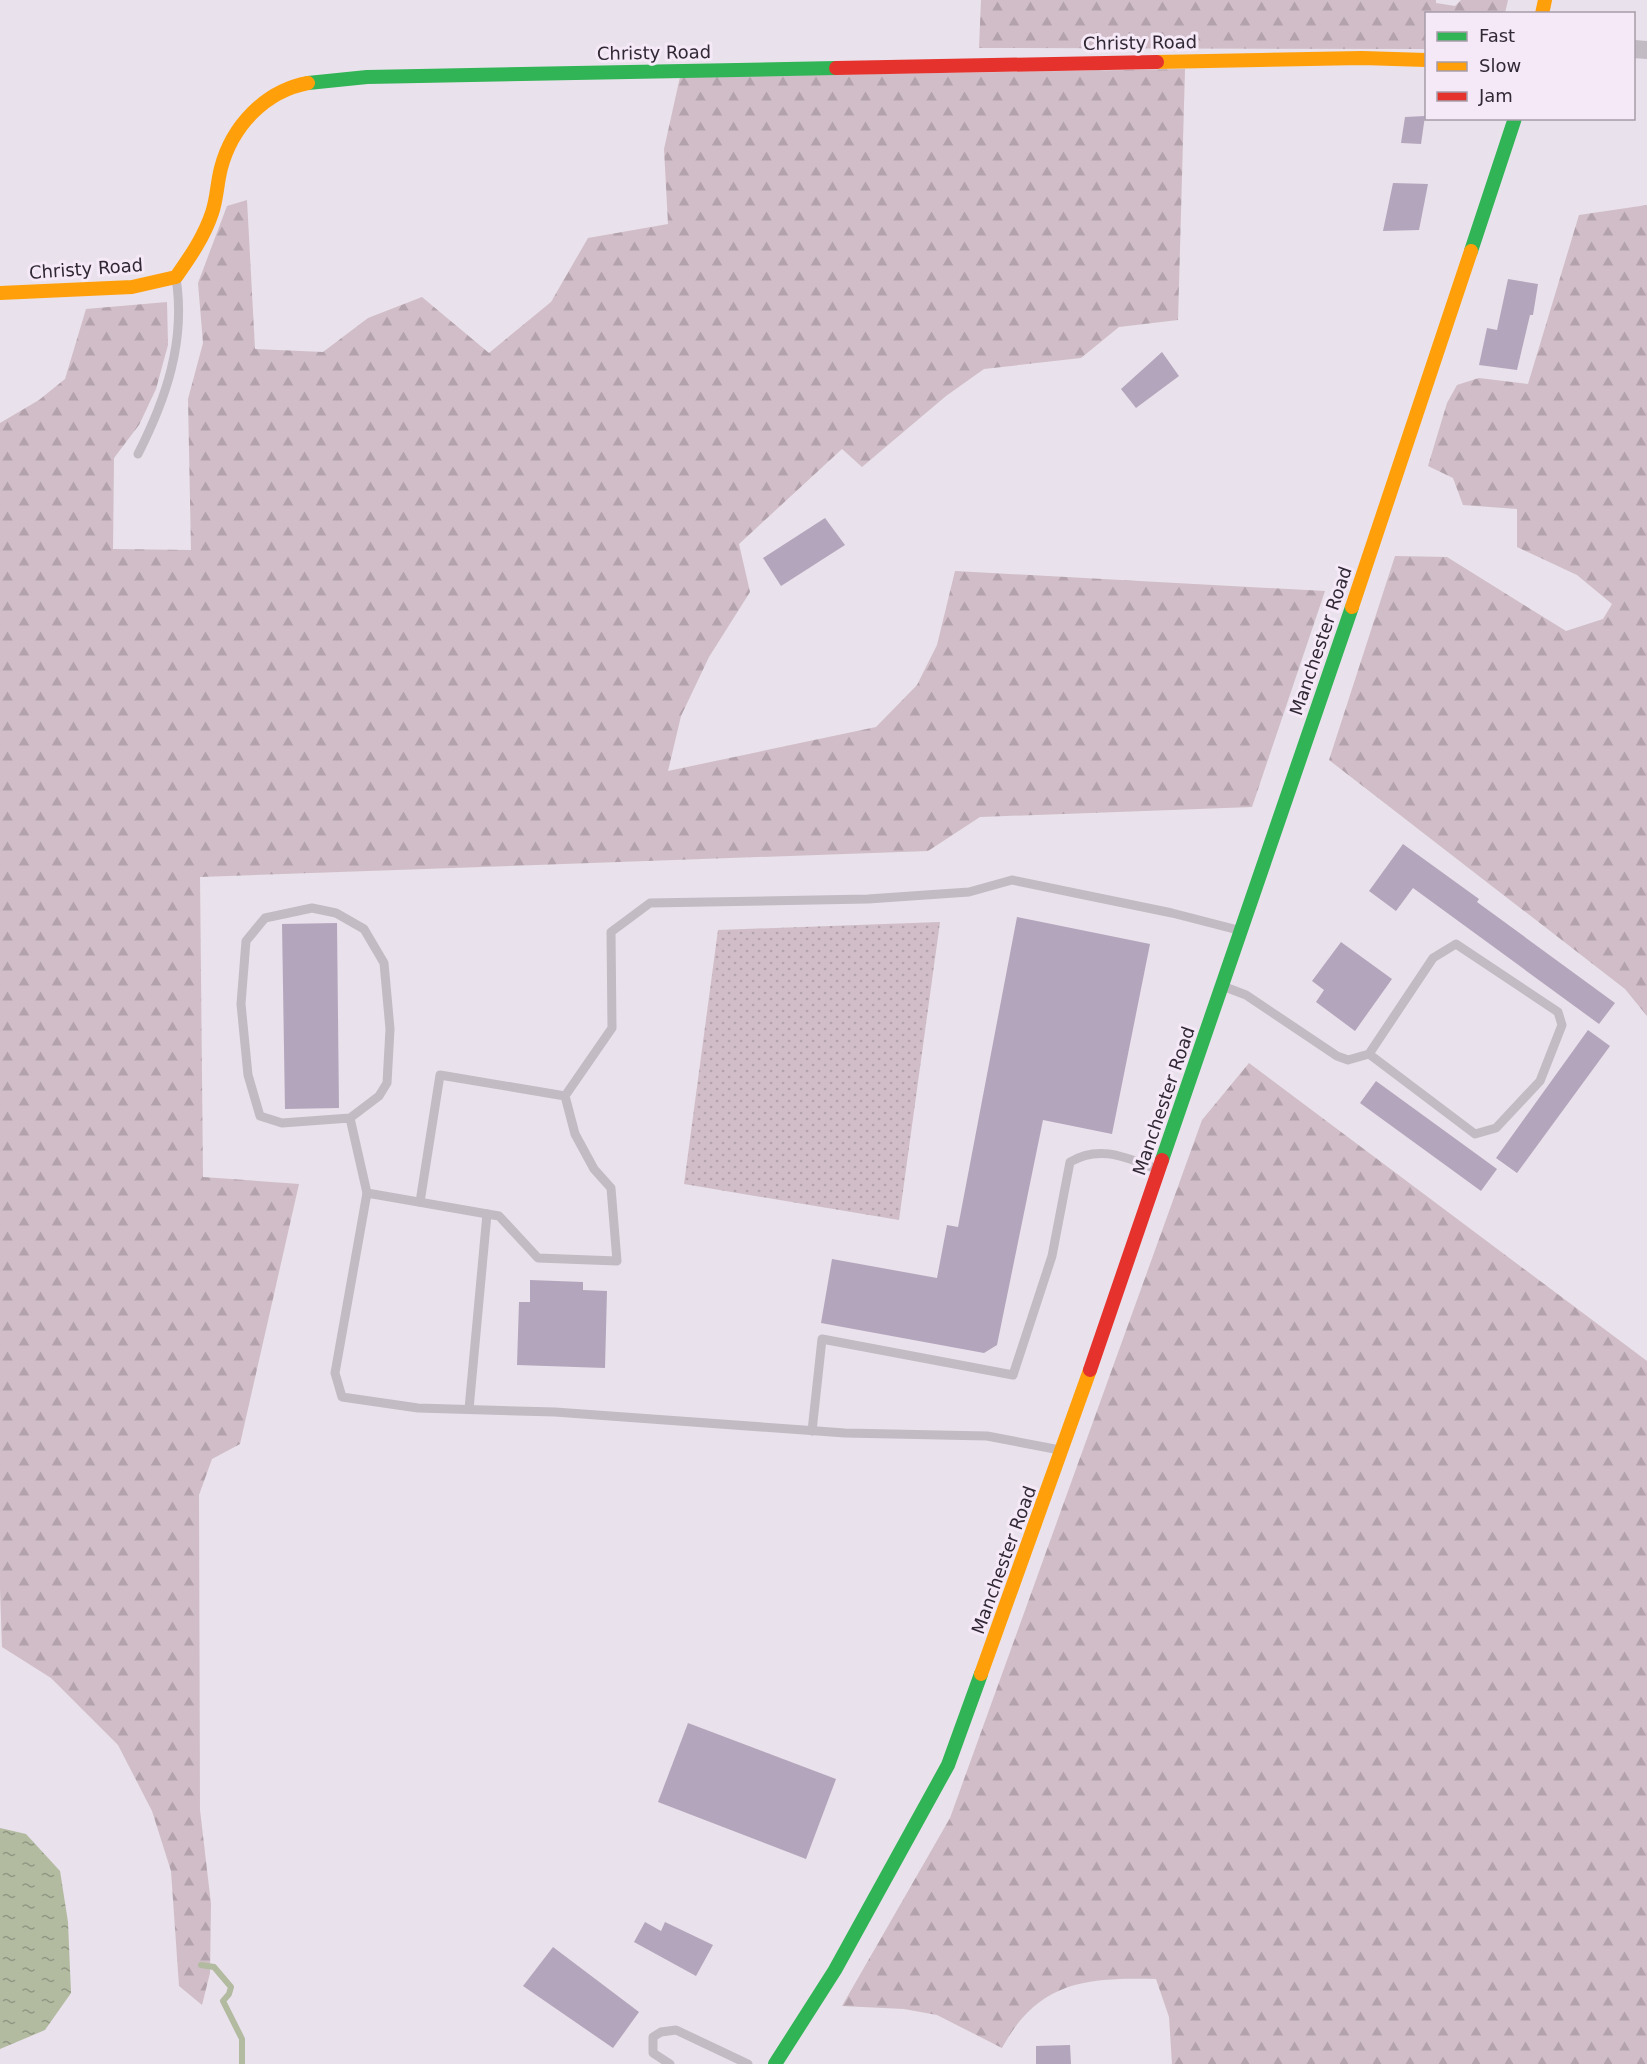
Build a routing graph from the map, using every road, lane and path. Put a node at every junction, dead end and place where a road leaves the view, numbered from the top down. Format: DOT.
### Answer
graph roads {
  1 [pos="1425,60"];
  2 [pos="1514,120"];
  3 [pos="176,277"];
  4 [pos="0,293"];
  5 [pos="138,454"];
  6 [pos="1241,931"];
  7 [pos="1222,986"];
  8 [pos="1369,1054"];
  9 [pos="565,1096"];
  10 [pos="350,1118"];
  11 [pos="1159,1170"];
  12 [pos="367,1193"];
  13 [pos="420,1202"];
  14 [pos="487,1214"];
  15 [pos="469,1409"];
  16 [pos="812,1431"];
  17 [pos="1062,1451"];
  18 [pos="670,2064"];
  19 [pos="748,2064"];
  20 [pos="775,2064"];
  1 -- 3 [label="street, Christy Road"];
  2 -- 6 [label="street, Manchester Road"];
  3 -- 4 [label="street, Christy Road"];
  3 -- 5 [label="lane"];
  6 -- 7 [label="street, Manchester Road"];
  6 -- 9 [label="lane"];
  7 -- 8 [label="lane"];
  7 -- 11 [label="street, Manchester Road"];
  8 -- 8 [label="lane"];
  9 -- 13 [label="lane"];
  9 -- 14 [label="lane"];
  10 -- 10 [label="lane"];
  10 -- 12 [label="lane"];
  11 -- 16 [label="lane"];
  11 -- 17 [label="street, Manchester Road"];
  12 -- 13 [label="lane"];
  12 -- 15 [label="lane"];
  13 -- 14 [label="lane"];
  14 -- 15 [label="lane"];
  15 -- 16 [label="lane"];
  16 -- 17 [label="lane"];
  17 -- 20 [label="street, Manchester Road"];
  18 -- 19 [label="lane"];
}
